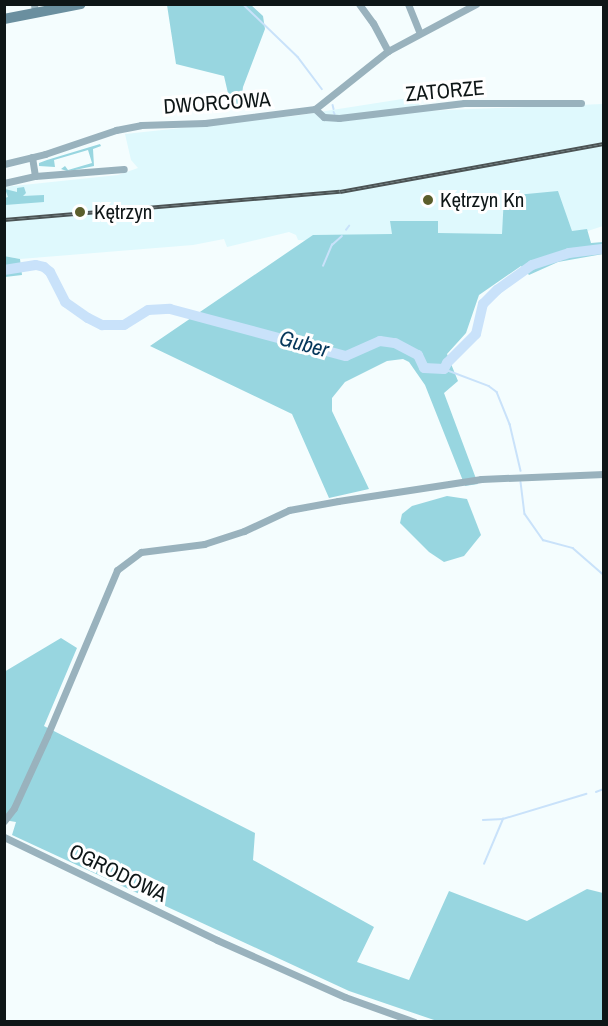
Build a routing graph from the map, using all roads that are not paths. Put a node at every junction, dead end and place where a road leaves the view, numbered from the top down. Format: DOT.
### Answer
graph roads {
  1 [pos="81,4"];
  2 [pos="359,4"];
  3 [pos="408,4"];
  4 [pos="476,4"];
  5 [pos="34,9"];
  6 [pos="4,20"];
  7 [pos="420,33"];
  8 [pos="388,51"];
  9 [pos="581,103"];
  10 [pos="315,109"];
  11 [pos="32,157"];
  12 [pos="4,164"];
  13 [pos="124,169"];
  14 [pos="35,176"];
  15 [pos="4,183"];
  16 [pos="603,474"];
  17 [pos="4,821"];
  18 [pos="4,837"];
  19 [pos="415,1022"];
  1 -- 5 [label="street"];
  2 -- 8 [label="street"];
  3 -- 7 [label="street"];
  4 -- 7 [label="street"];
  5 -- 6 [label="street"];
  7 -- 8 [label="street"];
  8 -- 10 [label="street"];
  9 -- 10 [label="street, ZATORZE"];
  10 -- 11 [label="street, DWORCOWA"];
  11 -- 12 [label="street, DWORCOWA"];
  11 -- 14 [label="street"];
  13 -- 14 [label="street"];
  14 -- 15 [label="street"];
  16 -- 17 [label="street"];
  18 -- 19 [label="street, OGRODOWA"];
}
